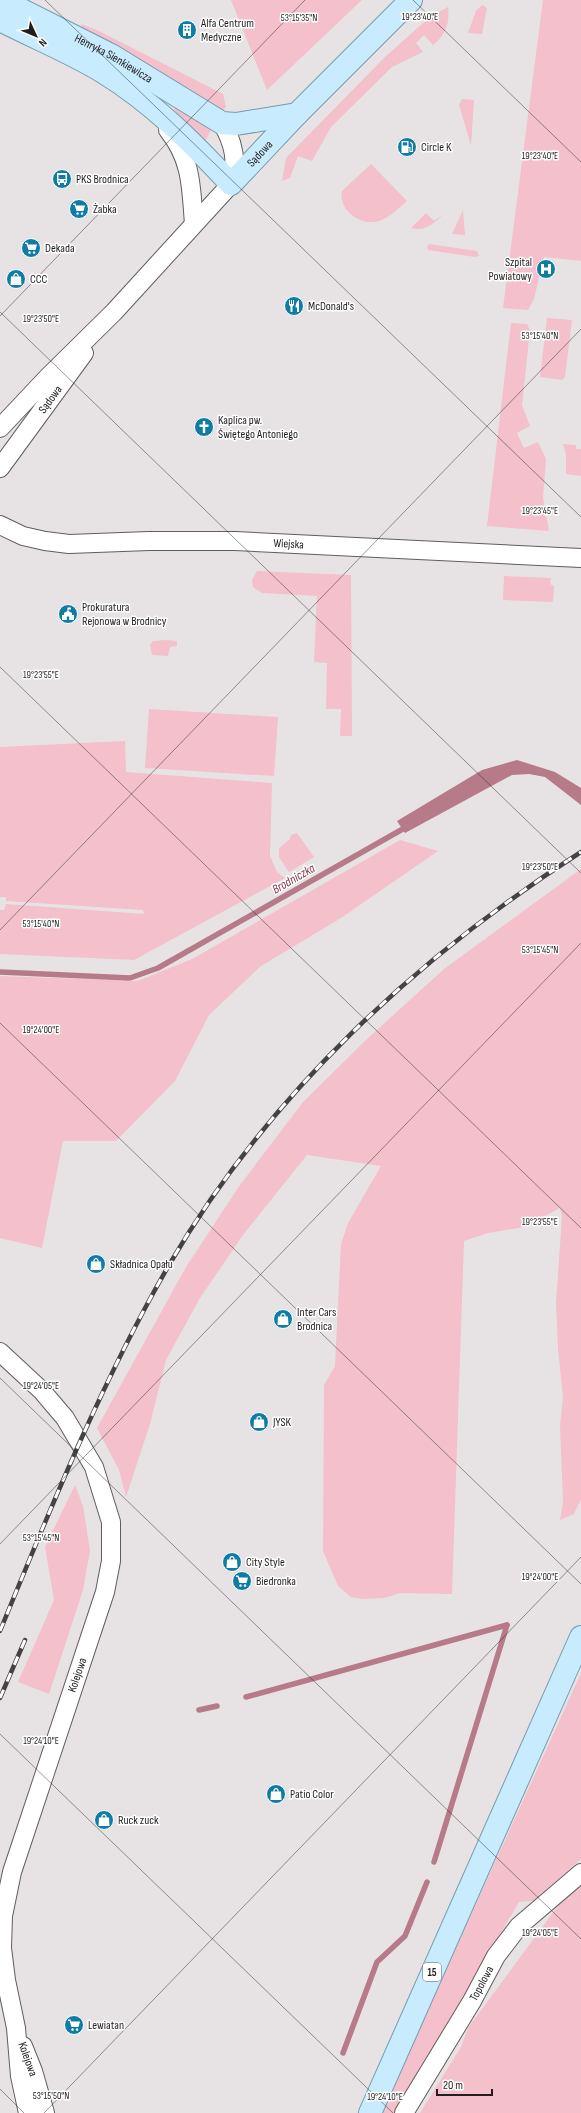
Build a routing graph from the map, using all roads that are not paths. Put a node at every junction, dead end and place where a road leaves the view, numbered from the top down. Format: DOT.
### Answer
graph roads {
  1 [pos="2,0"];
  2 [pos="411,0"];
  3 [pos="0,20"];
  4 [pos="59,39"];
  5 [pos="147,104"];
  6 [pos="296,114"];
  7 [pos="222,123"];
  8 [pos="231,184"];
  9 [pos="194,224"];
  10 [pos="114,312"];
  11 [pos="0,428"];
  12 [pos="0,468"];
  13 [pos="0,526"];
  14 [pos="581,558"];
  15 [pos="0,1353"];
  16 [pos="581,1637"];
  17 [pos="581,1873"];
  18 [pos="16,2028"];
  19 [pos="28,2113"];
  20 [pos="45,2113"];
  21 [pos="370,2113"];
  22 [pos="404,2113"];
  1 -- 4 [label="main road, Henryka Sienkiewicza"];
  2 -- 6 [label="main road, Sądowa"];
  3 -- 4 [label="main road, Henryka Sienkiewicza"];
  4 -- 5 [label="main road, Henryka Sienkiewicza"];
  4 -- 7 [label="main road, Henryka Sienkiewicza"];
  5 -- 8 [label="main road, Henryka Sienkiewicza"];
  5 -- 9 [label="street, Henryka Sienkiewicza"];
  6 -- 7 [label="main road"];
  6 -- 8 [label="main road, Sądowa"];
  7 -- 8 [label="street"];
  8 -- 9 [label="street, Sądowa"];
  9 -- 10 [label="street, Sądowa"];
  10 -- 11 [label="street, Sądowa"];
  10 -- 12 [label="street, Sądowa"];
  13 -- 14 [label="street, Wiejska"];
  15 -- 18 [label="street, Kolejowa"];
  16 -- 21 [label="main road, 15"];
  17 -- 22 [label="street, Topolowa"];
  18 -- 19 [label="street, Kolejowa"];
  18 -- 20 [label="street, Kolejowa"];
}
